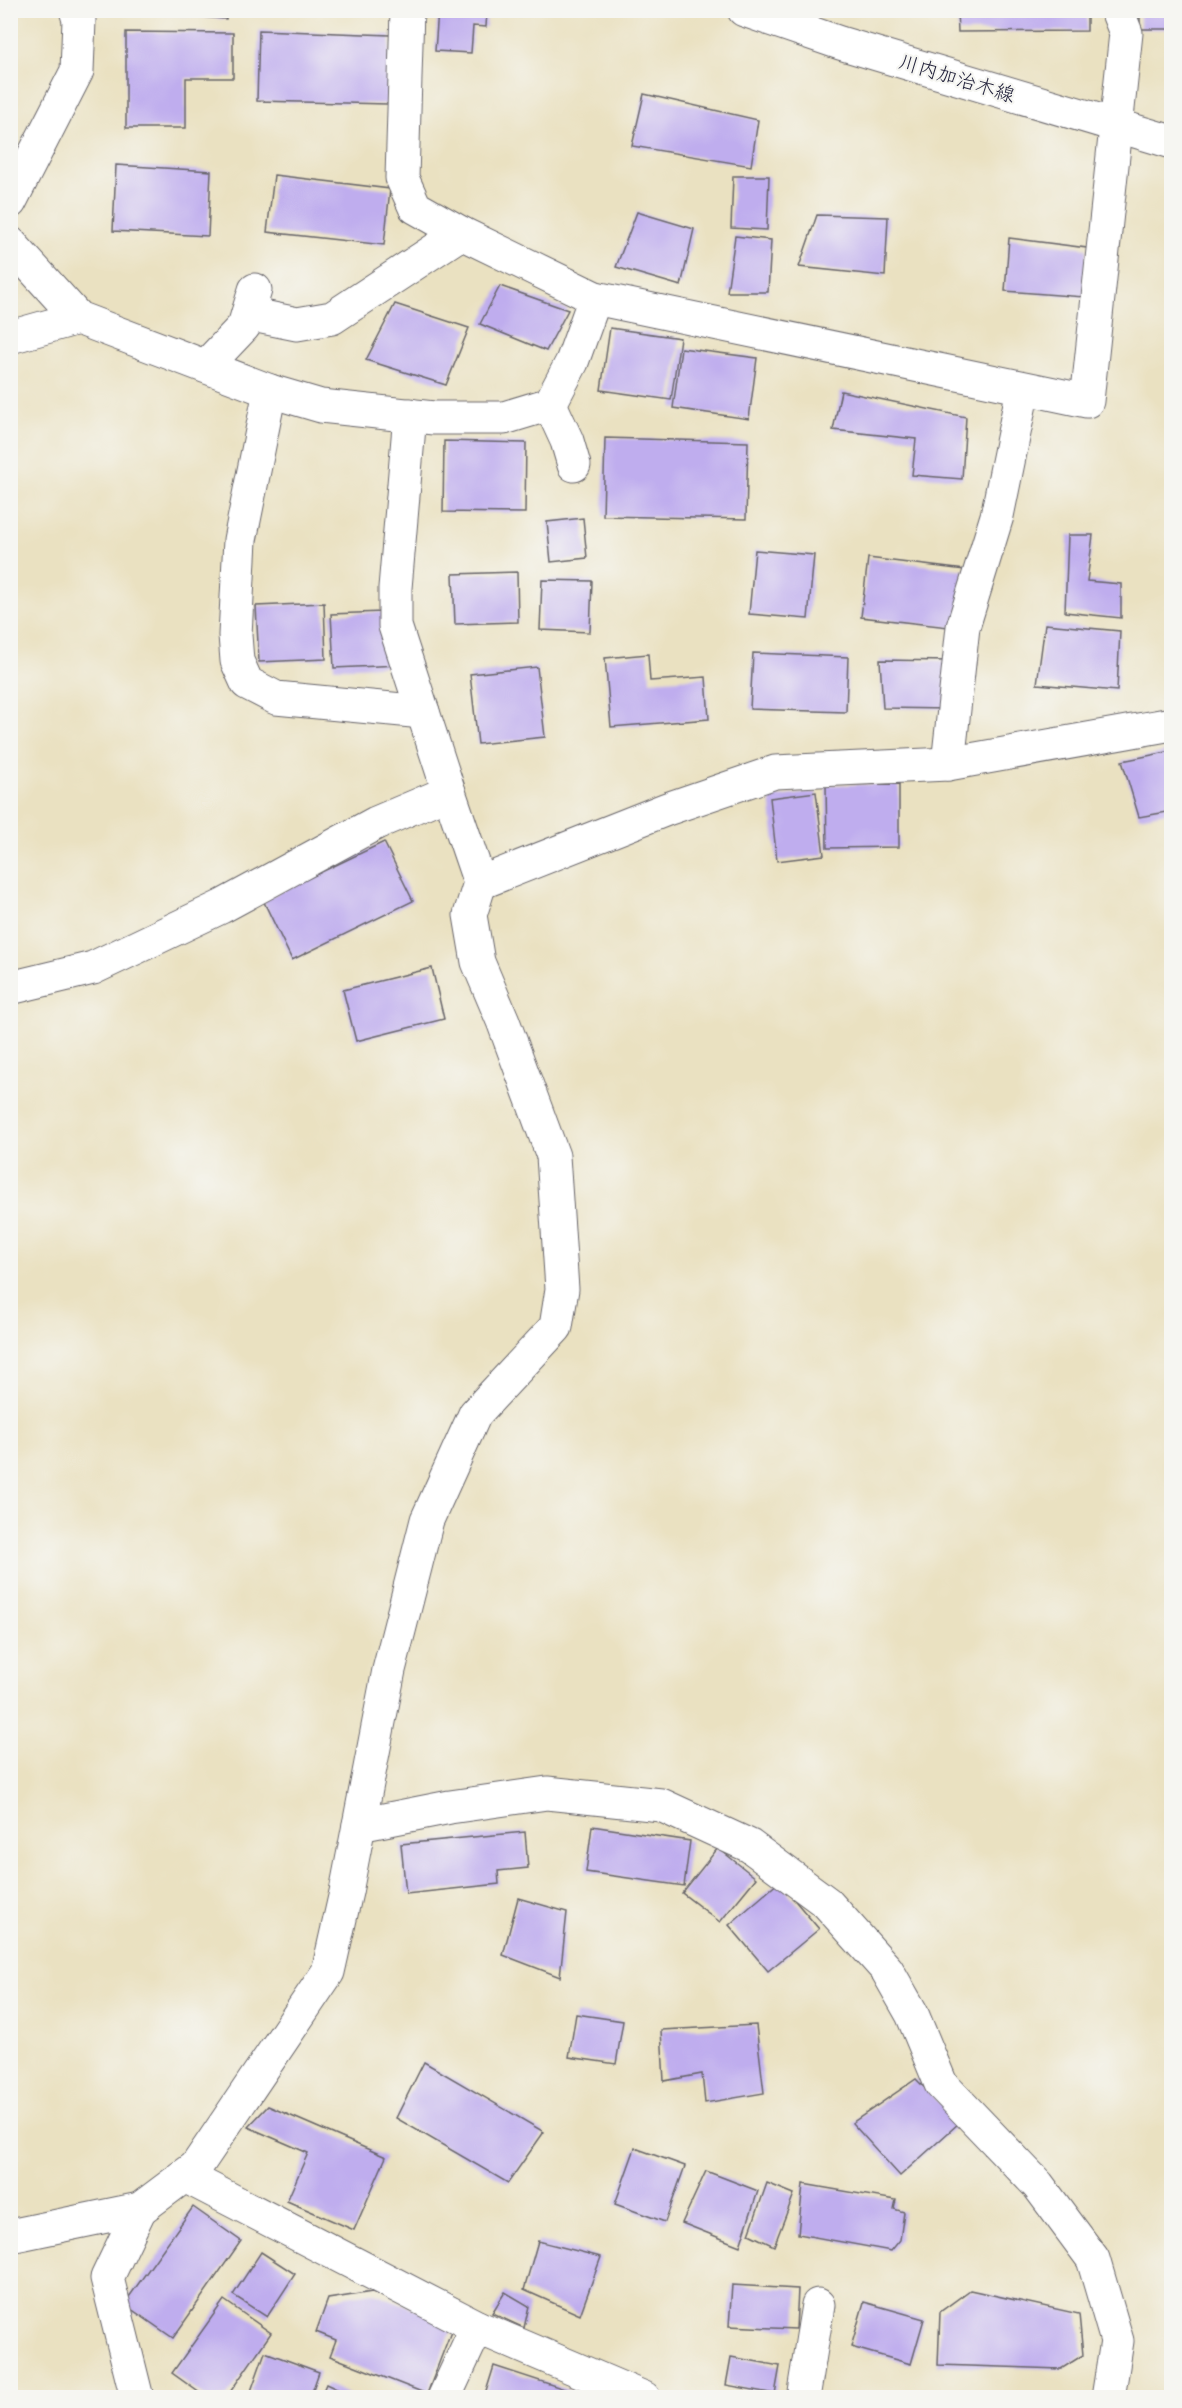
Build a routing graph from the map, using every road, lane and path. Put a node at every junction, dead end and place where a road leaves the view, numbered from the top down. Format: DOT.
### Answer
graph roads {
  1 [pos="76,10"];
  2 [pos="407,10"];
  3 [pos="744,10"];
  4 [pos="1117,10"];
  5 [pos="1115,126"];
  6 [pos="1172,142"];
  7 [pos="10,202"];
  8 [pos="461,233"];
  9 [pos="10,243"];
  10 [pos="595,298"];
  11 [pos="78,318"];
  12 [pos="10,337"];
  13 [pos="206,366"];
  14 [pos="1023,388"];
  15 [pos="270,391"];
  16 [pos="550,404"];
  17 [pos="410,415"];
  18 [pos="574,465"];
  19 [pos="423,712"];
  20 [pos="1172,724"];
  21 [pos="948,764"];
  22 [pos="449,792"];
  23 [pos="480,883"];
  24 [pos="10,988"];
  25 [pos="359,1826"];
  26 [pos="185,2176"];
  27 [pos="140,2209"];
  28 [pos="10,2236"];
  29 [pos="818,2306"];
  30 [pos="477,2327"];
  31 [pos="137,2397"];
  32 [pos="444,2397"];
  33 [pos="644,2397"];
  34 [pos="803,2397"];
  35 [pos="1108,2397"];
  1 -- 7 [label="street"];
  2 -- 8 [label="street"];
  3 -- 5 [label="street, 川内加治木線"];
  4 -- 5 [label="street"];
  5 -- 6 [label="street, 川内加治木線"];
  5 -- 14 [label="street"];
  8 -- 10 [label="street"];
  8 -- 13 [label="street"];
  9 -- 11 [label="street"];
  10 -- 14 [label="street"];
  10 -- 16 [label="street"];
  11 -- 12 [label="street"];
  11 -- 13 [label="street"];
  13 -- 15 [label="street"];
  14 -- 21 [label="street"];
  15 -- 17 [label="street"];
  15 -- 19 [label="street"];
  16 -- 17 [label="street"];
  16 -- 18 [label="street"];
  17 -- 19 [label="street"];
  19 -- 22 [label="street"];
  20 -- 21 [label="street"];
  21 -- 23 [label="street"];
  22 -- 23 [label="street"];
  22 -- 24 [label="street"];
  23 -- 25 [label="street"];
  25 -- 26 [label="street"];
  25 -- 35 [label="street"];
  26 -- 27 [label="street"];
  26 -- 30 [label="street"];
  27 -- 28 [label="street"];
  27 -- 31 [label="street"];
  29 -- 34 [label="street"];
  30 -- 32 [label="street"];
  30 -- 33 [label="street"];
}
